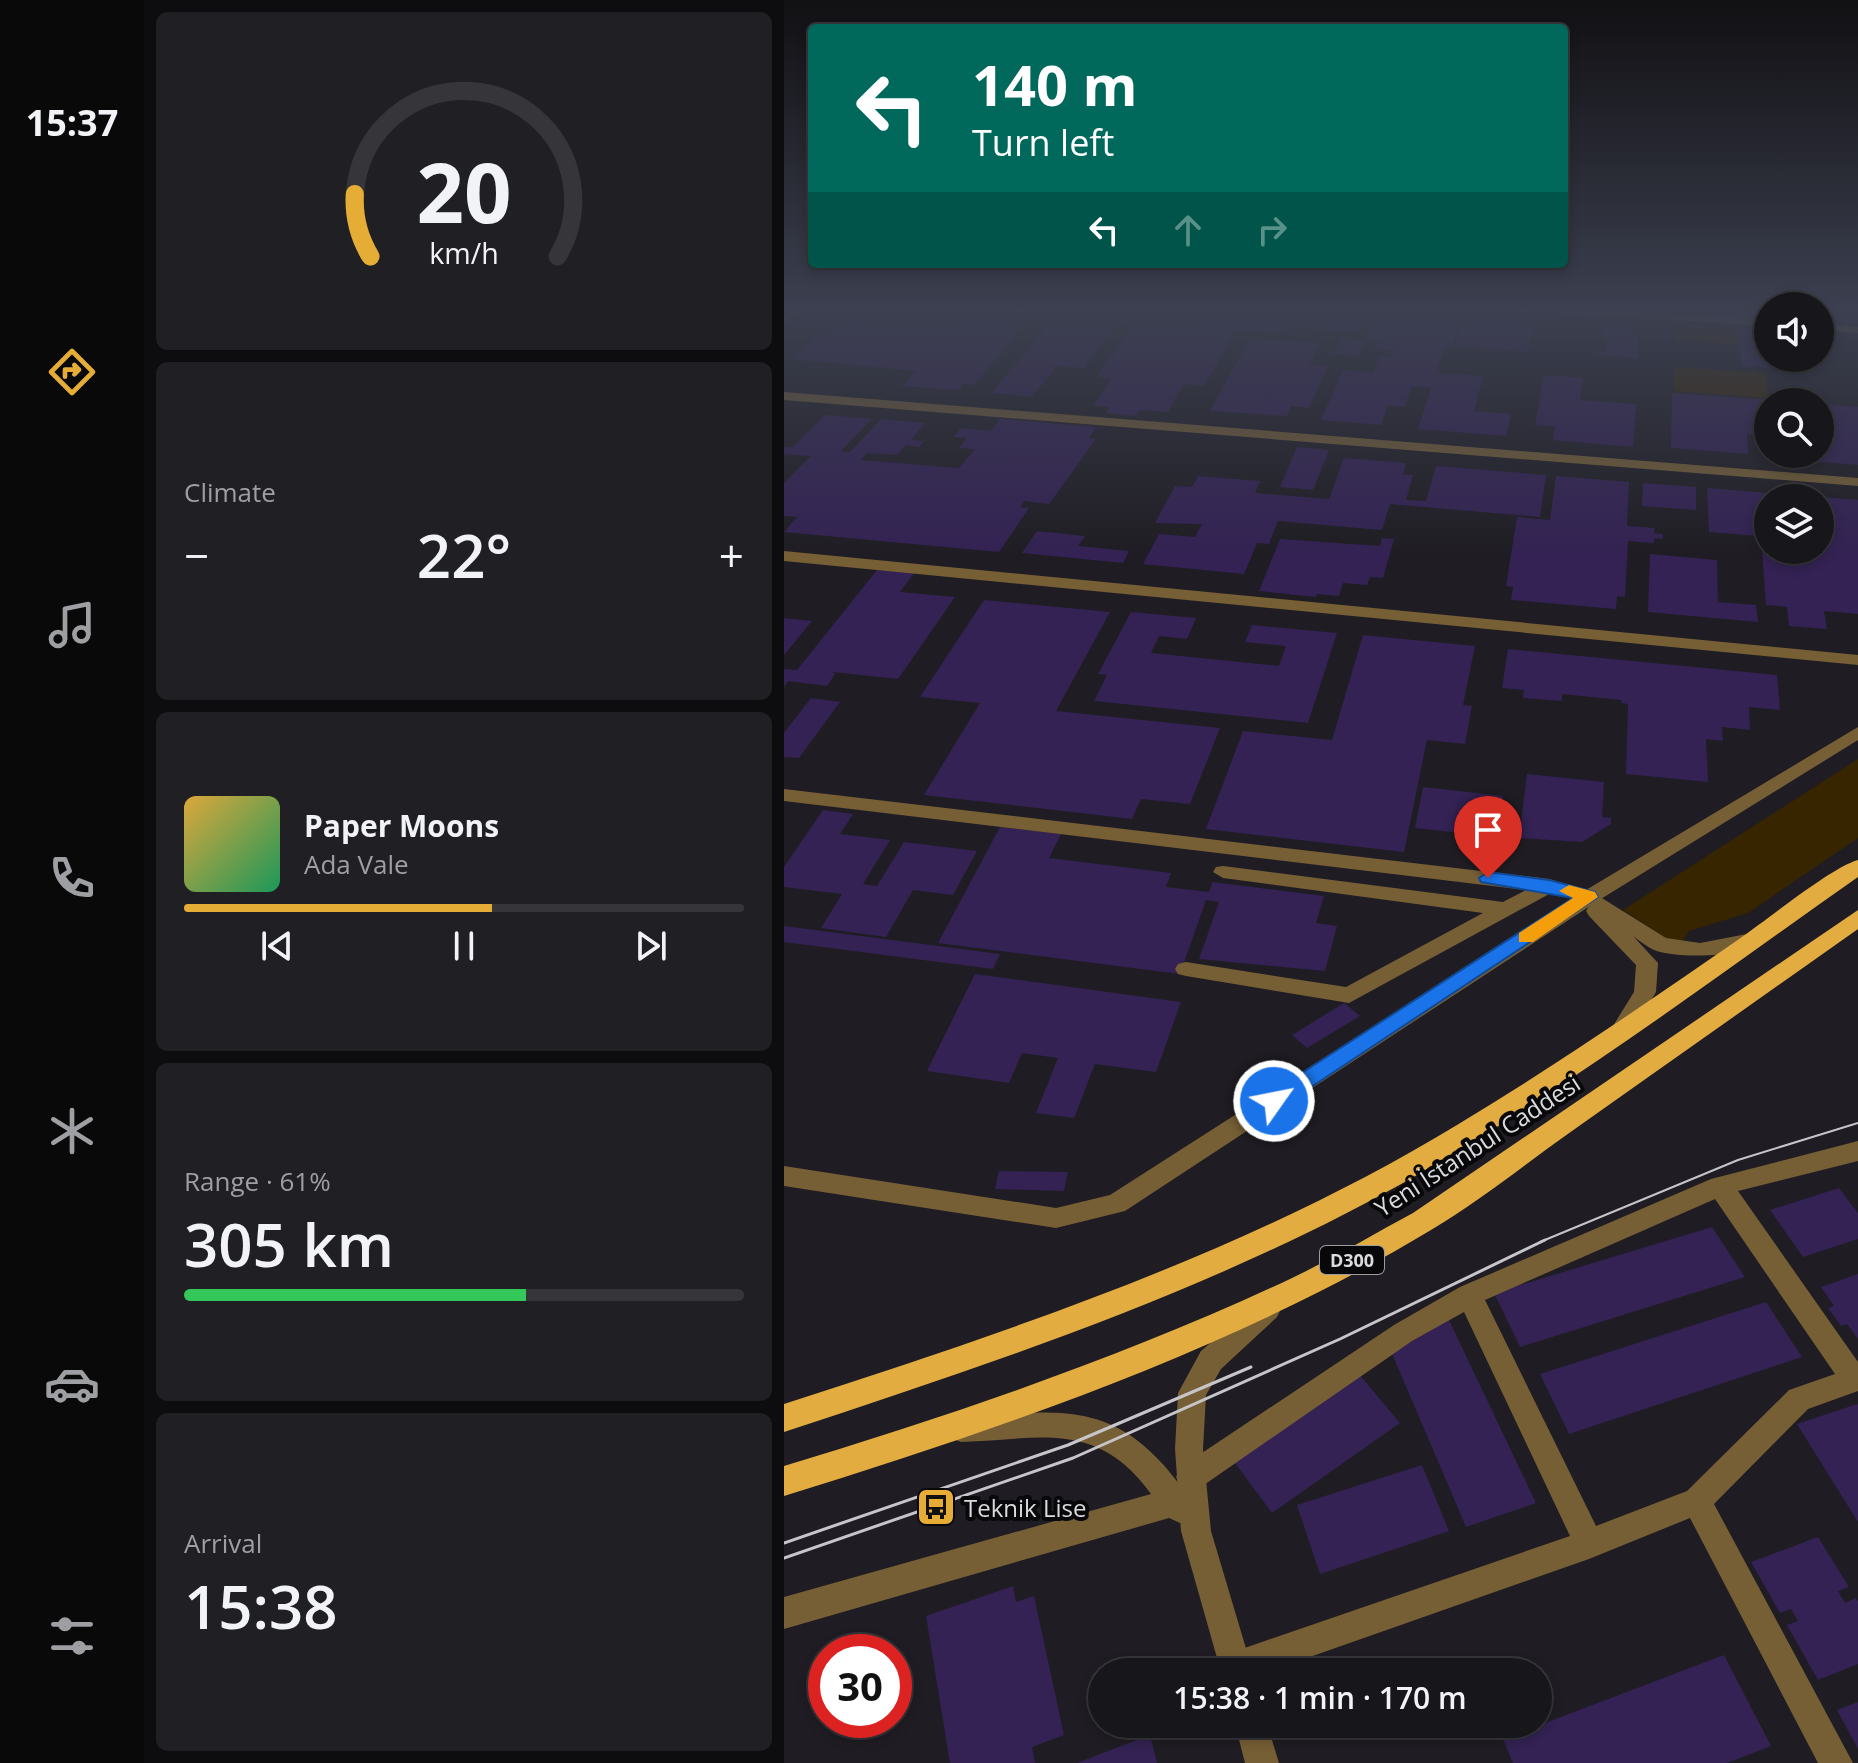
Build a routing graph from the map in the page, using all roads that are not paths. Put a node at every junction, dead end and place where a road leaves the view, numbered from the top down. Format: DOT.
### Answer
graph roads {
  1 [pos="784,396"];
  2 [pos="1858,482"];
  3 [pos="784,556"];
  4 [pos="1858,660"];
  5 [pos="1858,732"];
  6 [pos="784,795"];
  7 [pos="1858,867"];
  8 [pos="1223,872"];
  9 [pos="1549,886"];
  10 [pos="1589,897"];
  11 [pos="1503,909"];
  12 [pos="1858,918"];
  13 [pos="1752,940"];
  14 [pos="1186,969"];
  15 [pos="1618,1035"];
  16 [pos="1858,1151"];
  17 [pos="784,1176"];
  18 [pos="1720,1186"];
  19 [pos="1286,1294"];
  20 [pos="1469,1295"];
  21 [pos="1857,1380"];
  22 [pos="784,1418"];
  23 [pos="945,1429"];
  24 [pos="784,1481"];
  25 [pos="1183,1489"];
  26 [pos="1697,1501"];
  27 [pos="1589,1544"];
  28 [pos="784,1613"];
  29 [pos="1233,1658"];
  30 [pos="1270,1658"];
  31 [pos="1255,1738"];
  32 [pos="1262,1763"];
  33 [pos="1836,1763"];
  1 -- 2 [label="street"];
  3 -- 4 [label="street"];
  5 -- 10 [label="street"];
  6 -- 9 [label="street"];
  7 -- 13 [label="highway, Yeni İstanbul Caddesi"];
  8 -- 11 [label="street"];
  9 -- 10 [label="street"];
  9 -- 11 [label="street"];
  10 -- 13 [label="street"];
  10 -- 15 [label="street"];
  10 -- 17 [label="street"];
  11 -- 14 [label="street"];
  12 -- 19 [label="highway, Yeni İstanbul Caddesi / D300"];
  13 -- 15 [label="highway, Yeni İstanbul Caddesi"];
  15 -- 22 [label="highway, Yeni İstanbul Caddesi"];
  16 -- 18 [label="street"];
  18 -- 20 [label="street"];
  18 -- 21 [label="street"];
  19 -- 23 [label="highway, Yeni İstanbul Caddesi / D300"];
  19 -- 25 [label="street"];
  20 -- 25 [label="street"];
  20 -- 27 [label="street"];
  21 -- 26 [label="street"];
  23 -- 24 [label="highway, Yeni İstanbul Caddesi / D300"];
  23 -- 25 [label="street"];
  25 -- 28 [label="street"];
  25 -- 29 [label="street"];
  26 -- 27 [label="street"];
  26 -- 33 [label="street"];
  27 -- 30 [label="street"];
  31 -- 32 [label="street"];
}
